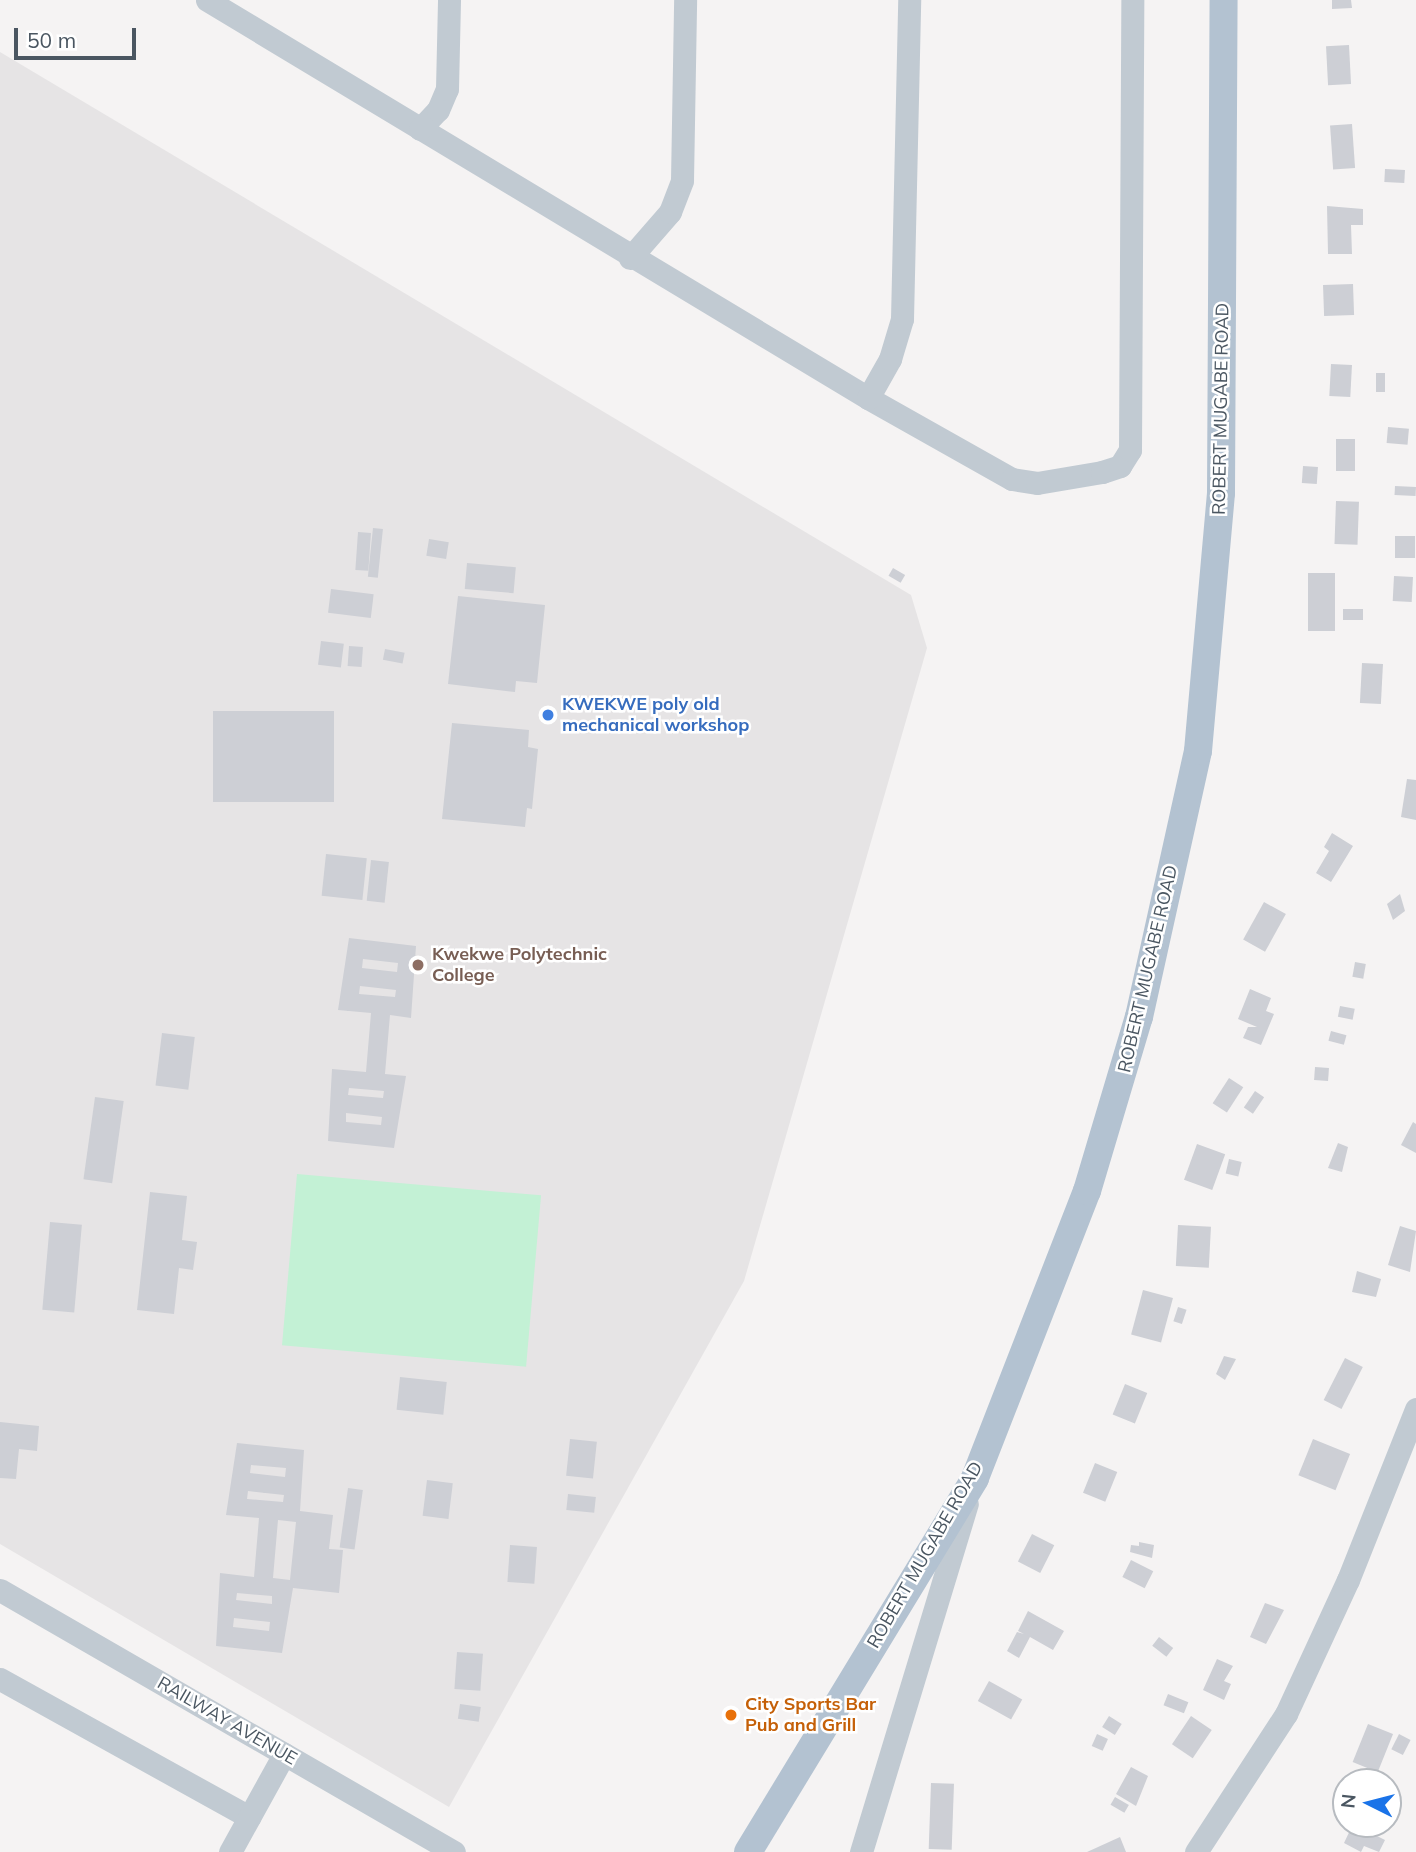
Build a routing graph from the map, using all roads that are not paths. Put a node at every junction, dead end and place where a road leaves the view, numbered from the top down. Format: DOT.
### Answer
graph roads {
  1 [pos="207,0"];
  2 [pos="449,0"];
  3 [pos="685,0"];
  4 [pos="909,0"];
  5 [pos="1132,0"];
  6 [pos="1224,0"];
  7 [pos="420,129"];
  8 [pos="630,258"];
  9 [pos="868,398"];
  10 [pos="1415,1414"];
  11 [pos="975,1478"];
  12 [pos="0,1590"];
  13 [pos="4,1689"];
  14 [pos="284,1754"];
  15 [pos="249,1817"];
  16 [pos="230,1852"];
  17 [pos="454,1852"];
  18 [pos="748,1852"];
  19 [pos="860,1852"];
  20 [pos="1196,1852"];
  1 -- 7 [label="street"];
  2 -- 7 [label="street"];
  3 -- 8 [label="street"];
  4 -- 9 [label="street"];
  5 -- 9 [label="street"];
  6 -- 11 [label="main road, ROBERT MUGABE ROAD"];
  7 -- 8 [label="street"];
  8 -- 9 [label="street"];
  10 -- 20 [label="street"];
  11 -- 18 [label="main road, ROBERT MUGABE ROAD"];
  11 -- 19 [label="street"];
  12 -- 14 [label="street, RAILWAY AVENUE"];
  13 -- 15 [label="street"];
  14 -- 15 [label="street"];
  14 -- 17 [label="street, RAILWAY AVENUE"];
  15 -- 16 [label="street"];
}
